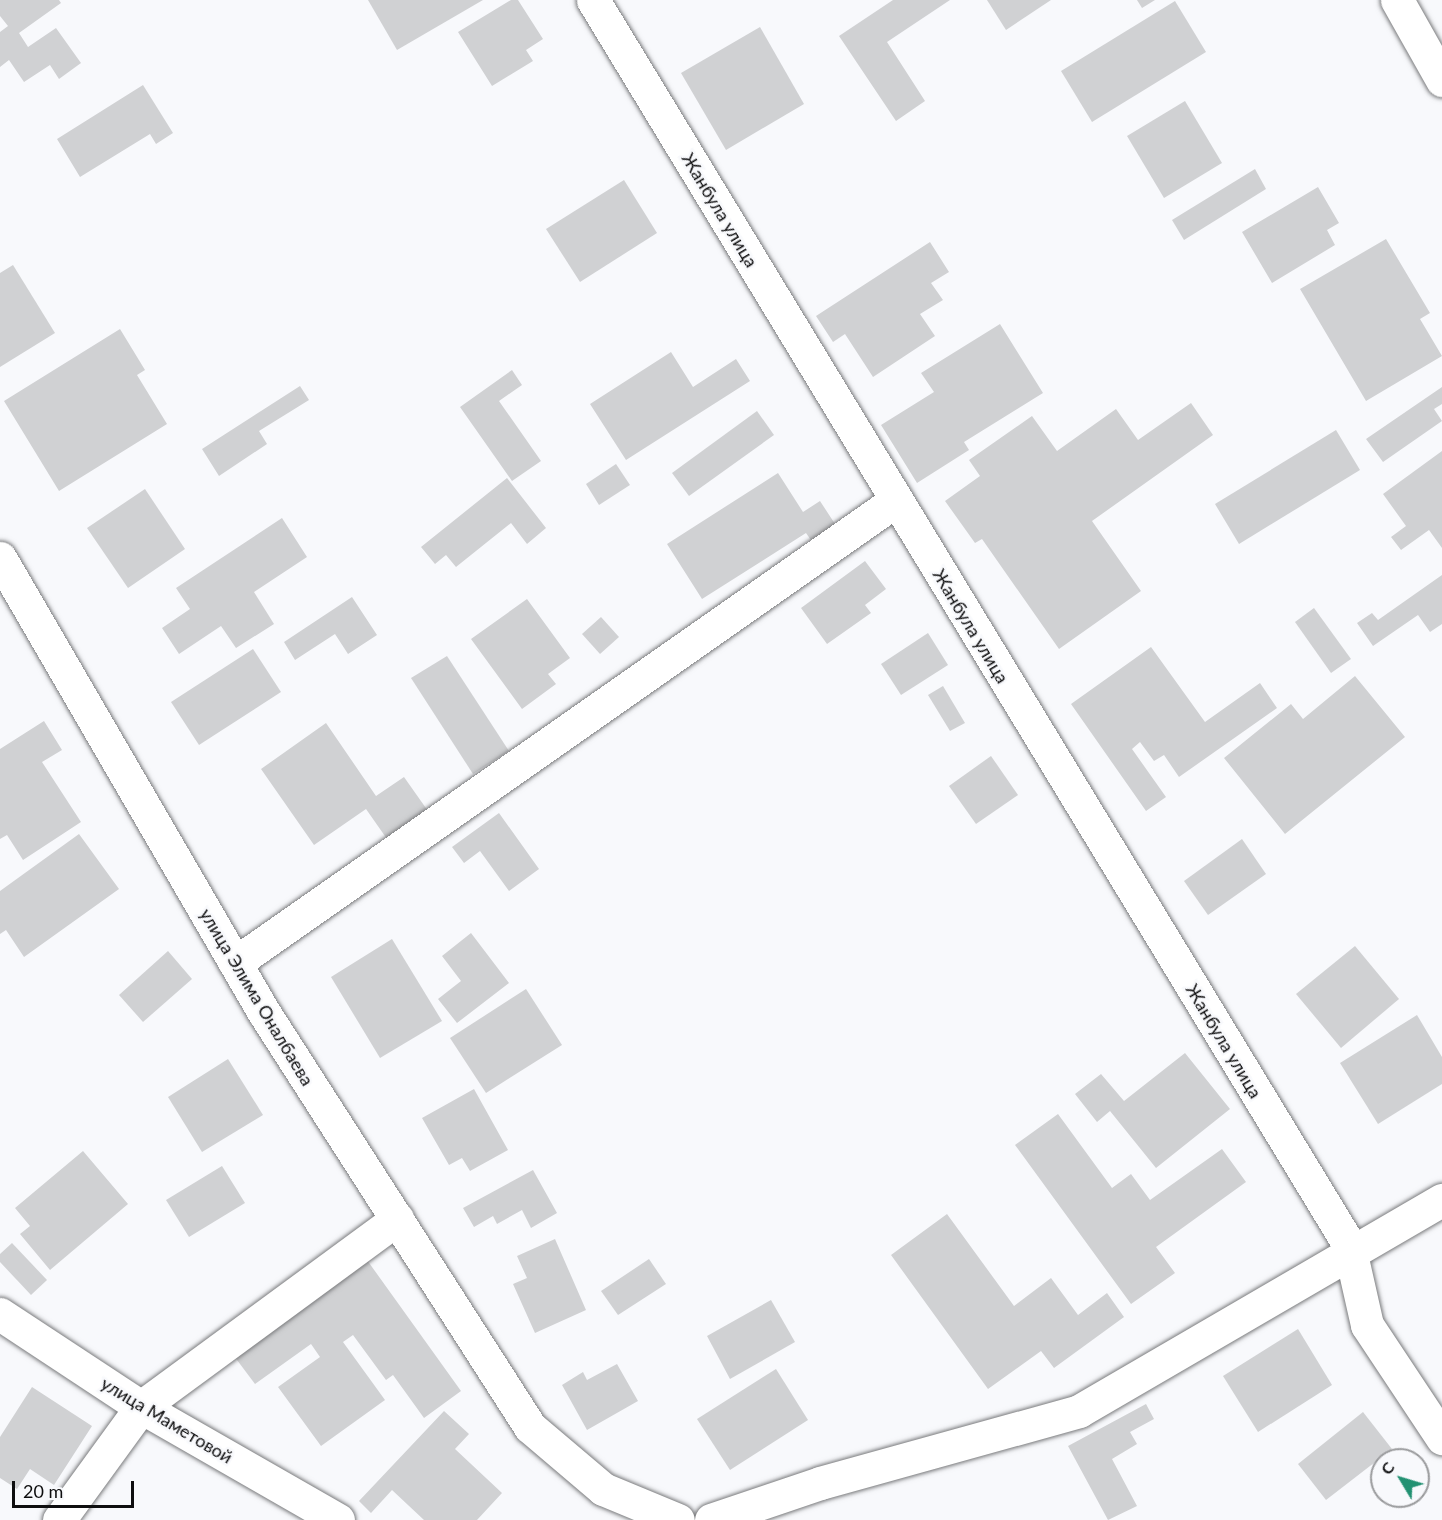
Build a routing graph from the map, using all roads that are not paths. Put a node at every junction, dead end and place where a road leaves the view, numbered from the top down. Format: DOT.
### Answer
graph roads {
  1 [pos="593,0"];
  2 [pos="1397,0"];
  3 [pos="1442,80"];
  4 [pos="895,501"];
  5 [pos="0,558"];
  6 [pos="235,963"];
  7 [pos="1442,1200"];
  8 [pos="397,1219"];
  9 [pos="1351,1252"];
  10 [pos="0,1314"];
  11 [pos="141,1407"];
  12 [pos="1442,1438"];
  13 [pos="59,1520"];
  14 [pos="338,1520"];
  15 [pos="678,1520"];
  16 [pos="711,1520"];
  1 -- 4 [label="street, Жанбула улица"];
  2 -- 3 [label="street"];
  4 -- 6 [label="street"];
  4 -- 9 [label="street, Жанбула улица"];
  5 -- 6 [label="street, улица Элима Оналбаева"];
  6 -- 8 [label="street, улица Элима Оналбаева"];
  7 -- 9 [label="street"];
  8 -- 11 [label="street"];
  8 -- 15 [label="street, улица Элима Оналбаева"];
  9 -- 12 [label="street, Жанбула улица"];
  9 -- 16 [label="street"];
  10 -- 11 [label="street, улица Маметовой"];
  11 -- 13 [label="street"];
  11 -- 14 [label="street, улица Маметовой"];
}
